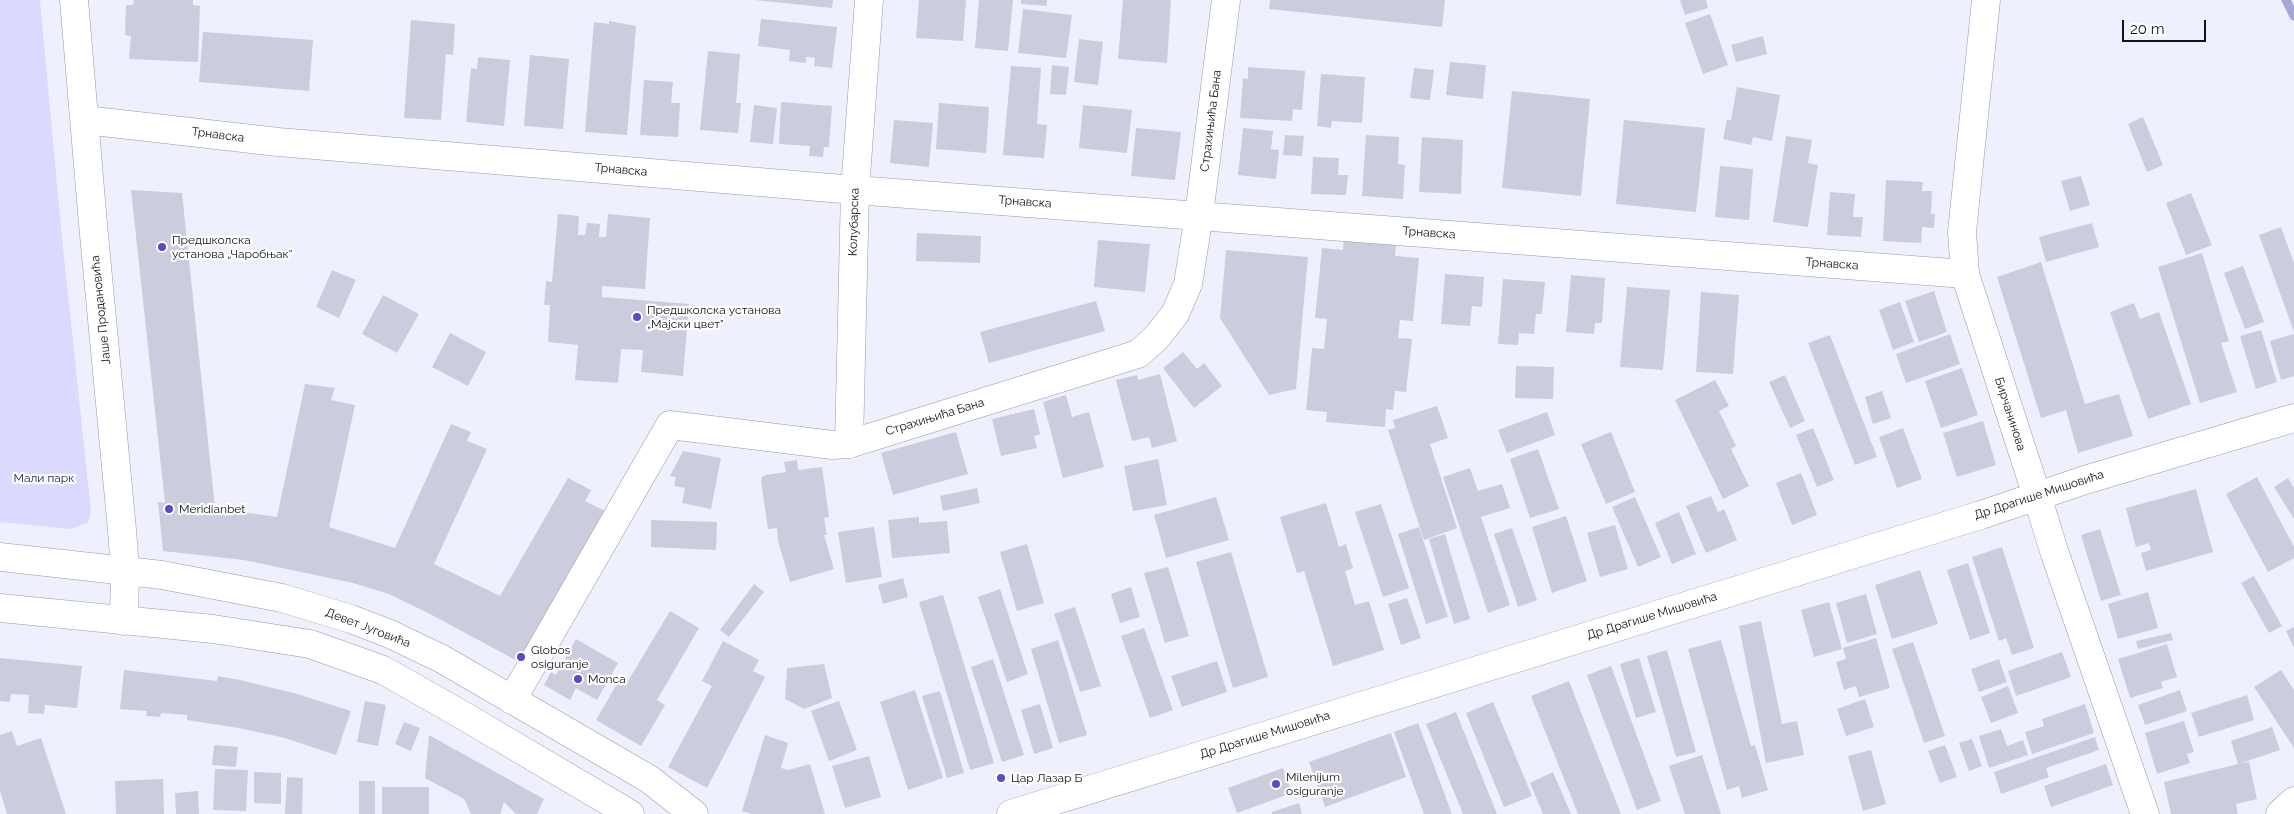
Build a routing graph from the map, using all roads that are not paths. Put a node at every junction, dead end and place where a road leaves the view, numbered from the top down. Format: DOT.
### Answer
graph roads {
  1 [pos="74,0"];
  2 [pos="868,0"];
  3 [pos="1226,0"];
  4 [pos="1986,0"];
  5 [pos="85,120"];
  6 [pos="855,190"];
  7 [pos="1200,215"];
  8 [pos="1965,274"];
  9 [pos="2294,418"];
  10 [pos="849,444"];
  11 [pos="2037,496"];
  12 [pos="0,557"];
  13 [pos="125,570"];
  14 [pos="0,608"];
  15 [pos="124,621"];
  16 [pos="512,700"];
  17 [pos="2294,802"];
  18 [pos="630,814"];
  19 [pos="694,814"];
  20 [pos="1011,814"];
  21 [pos="2144,814"];
  22 [pos="2280,814"];
  1 -- 5 [label="street, Јаше Продановића"];
  2 -- 6 [label="street, Колубарска"];
  3 -- 7 [label="street, Страхињића Бана"];
  4 -- 8 [label="street, Бирчанинова"];
  5 -- 6 [label="street, Трнавска"];
  5 -- 13 [label="street, Јаше Продановића"];
  6 -- 7 [label="street, Трнавска"];
  6 -- 10 [label="street, Колубарска"];
  7 -- 8 [label="street, Трнавска"];
  7 -- 10 [label="street, Страхињића Бана"];
  8 -- 11 [label="street, Бирчанинова"];
  9 -- 11 [label="street, Др Драгише Мишовића"];
  10 -- 16 [label="street, Страхињића Бана"];
  11 -- 20 [label="street, Др Драгише Мишовића"];
  11 -- 21 [label="street, Бирчанинова"];
  12 -- 13 [label="street, Девет Југовића"];
  13 -- 15 [label="street, Јаше Продановића"];
  13 -- 16 [label="street, Девет Југовића"];
  14 -- 15 [label="street"];
  15 -- 18 [label="street"];
  16 -- 19 [label="street, Девет Југовића"];
  17 -- 22 [label="street"];
}
